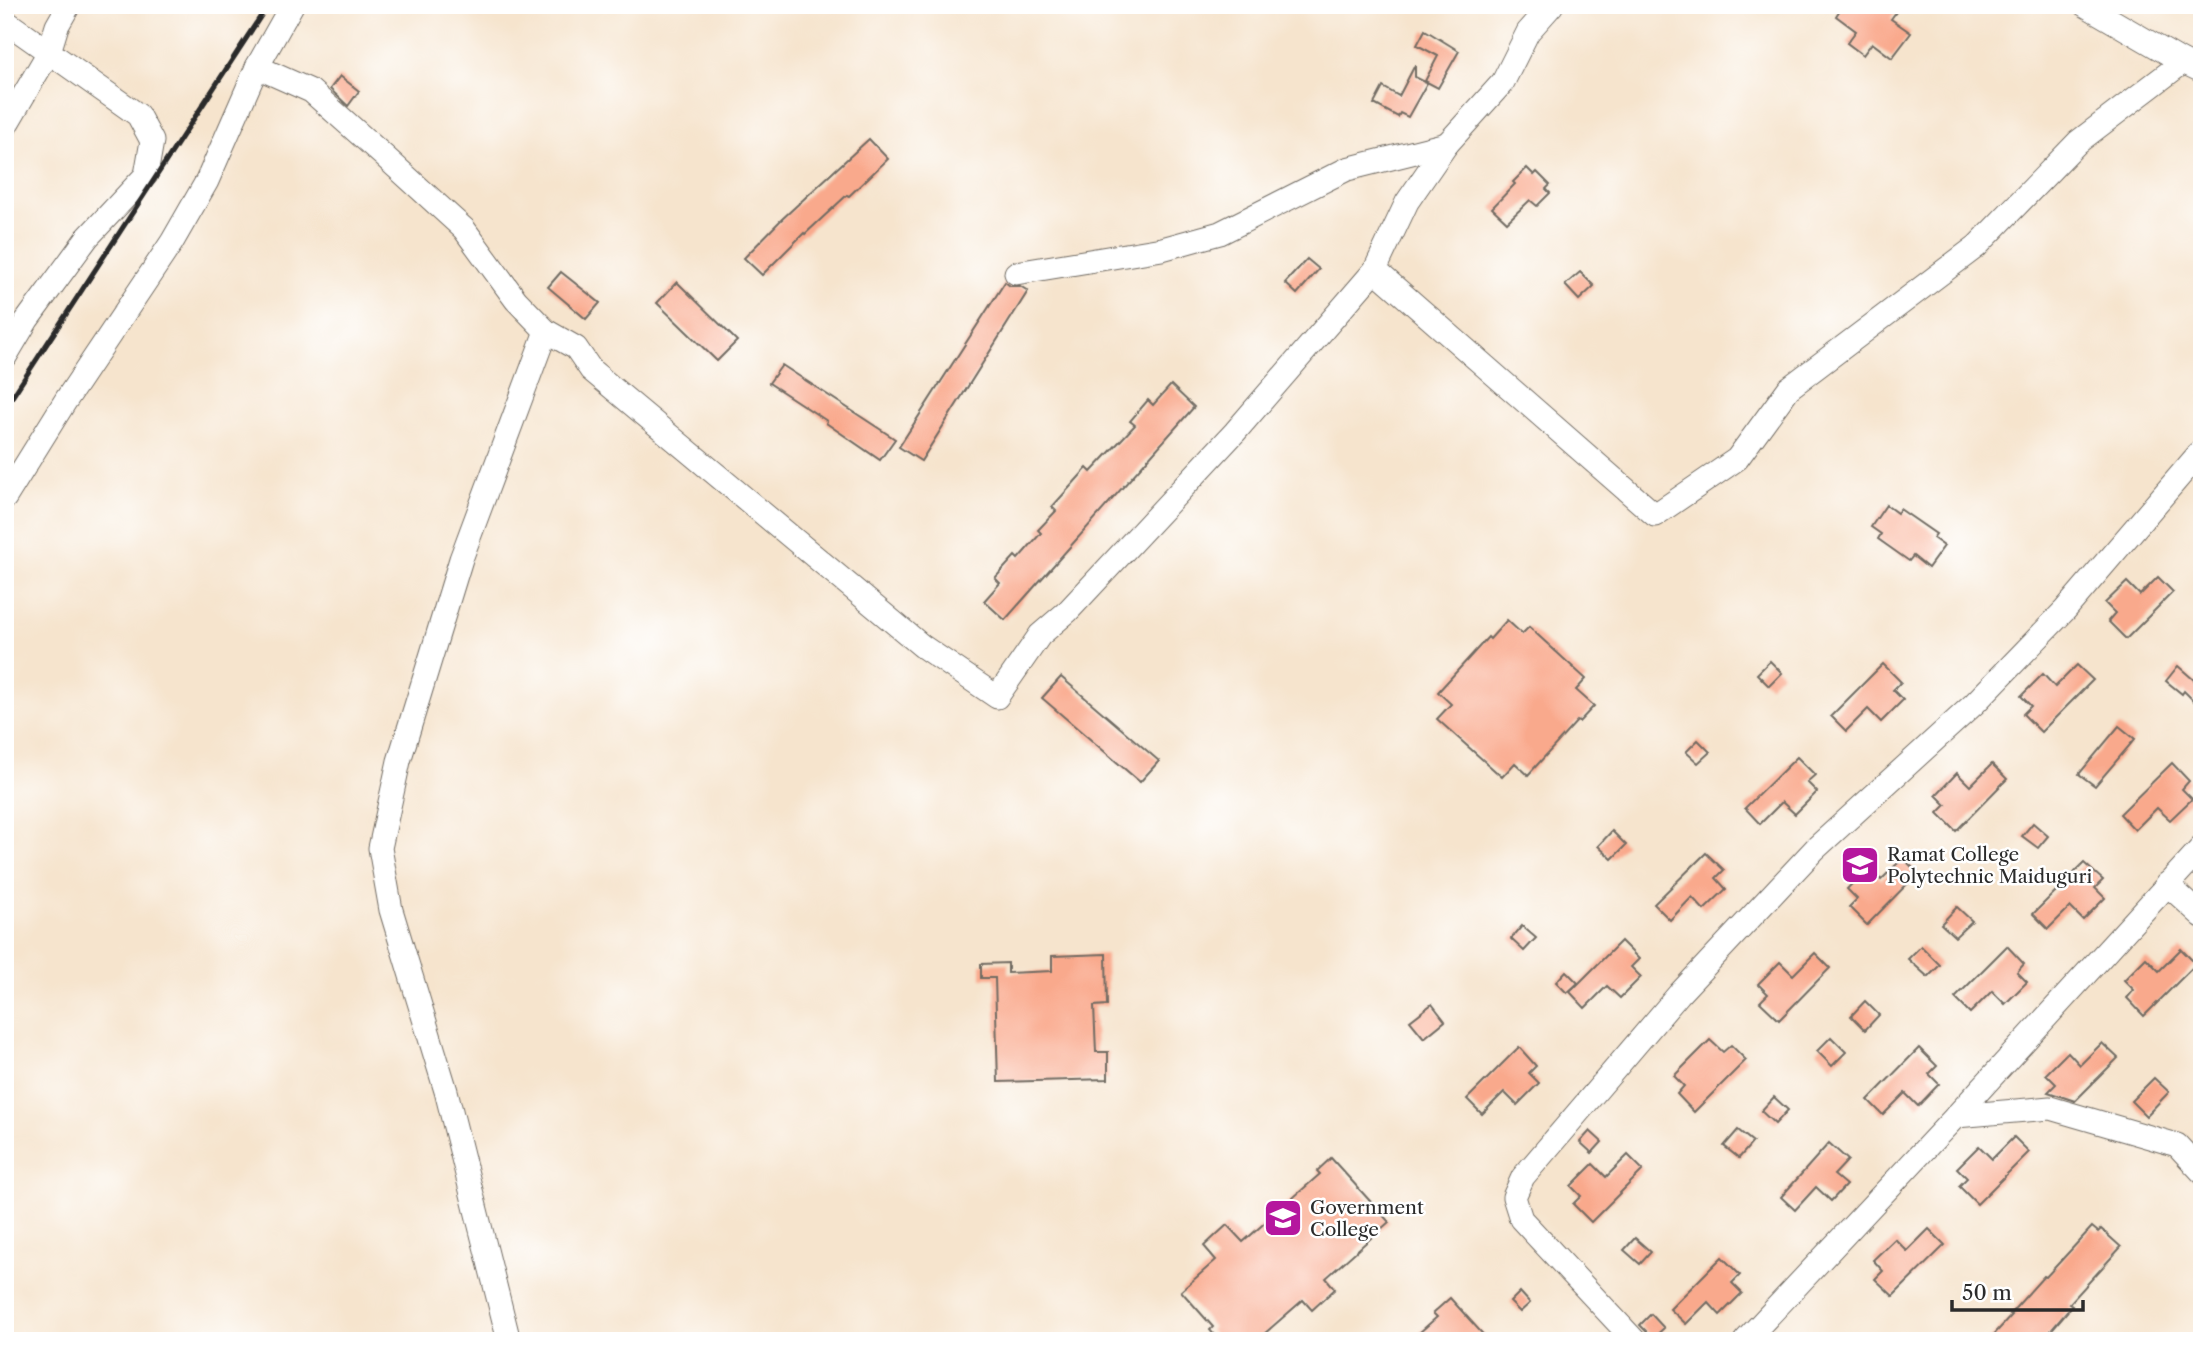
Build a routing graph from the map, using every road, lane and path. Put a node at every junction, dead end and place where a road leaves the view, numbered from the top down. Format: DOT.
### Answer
graph roads {
  1 [pos="69,5"];
  2 [pos="292,5"];
  3 [pos="1552,5"];
  4 [pos="2085,5"];
  5 [pos="5,21"];
  6 [pos="49,52"];
  7 [pos="257,67"];
  8 [pos="2192,67"];
  9 [pos="5,127"];
  10 [pos="1447,144"];
  11 [pos="1375,270"];
  12 [pos="1016,273"];
  13 [pos="546,331"];
  14 [pos="5,356"];
  15 [pos="2202,450"];
  16 [pos="5,498"];
  17 [pos="2202,846"];
  18 [pos="2167,884"];
  19 [pos="2202,916"];
  20 [pos="1956,1116"];
  21 [pos="2202,1172"];
  22 [pos="509,1341"];
  23 [pos="1635,1341"];
  24 [pos="1745,1341"];
  1 -- 6 [label="street"];
  2 -- 7 [label="street"];
  3 -- 10 [label="street"];
  4 -- 8 [label="street"];
  5 -- 6 [label="street"];
  6 -- 9 [label="street"];
  6 -- 14 [label="street"];
  7 -- 13 [label="street"];
  7 -- 16 [label="street"];
  8 -- 11 [label="street"];
  10 -- 11 [label="street"];
  10 -- 12 [label="street"];
  11 -- 13 [label="street"];
  13 -- 22 [label="street"];
  15 -- 23 [label="street"];
  17 -- 18 [label="street"];
  18 -- 19 [label="street"];
  18 -- 20 [label="street"];
  20 -- 21 [label="street"];
  20 -- 24 [label="street"];
}
